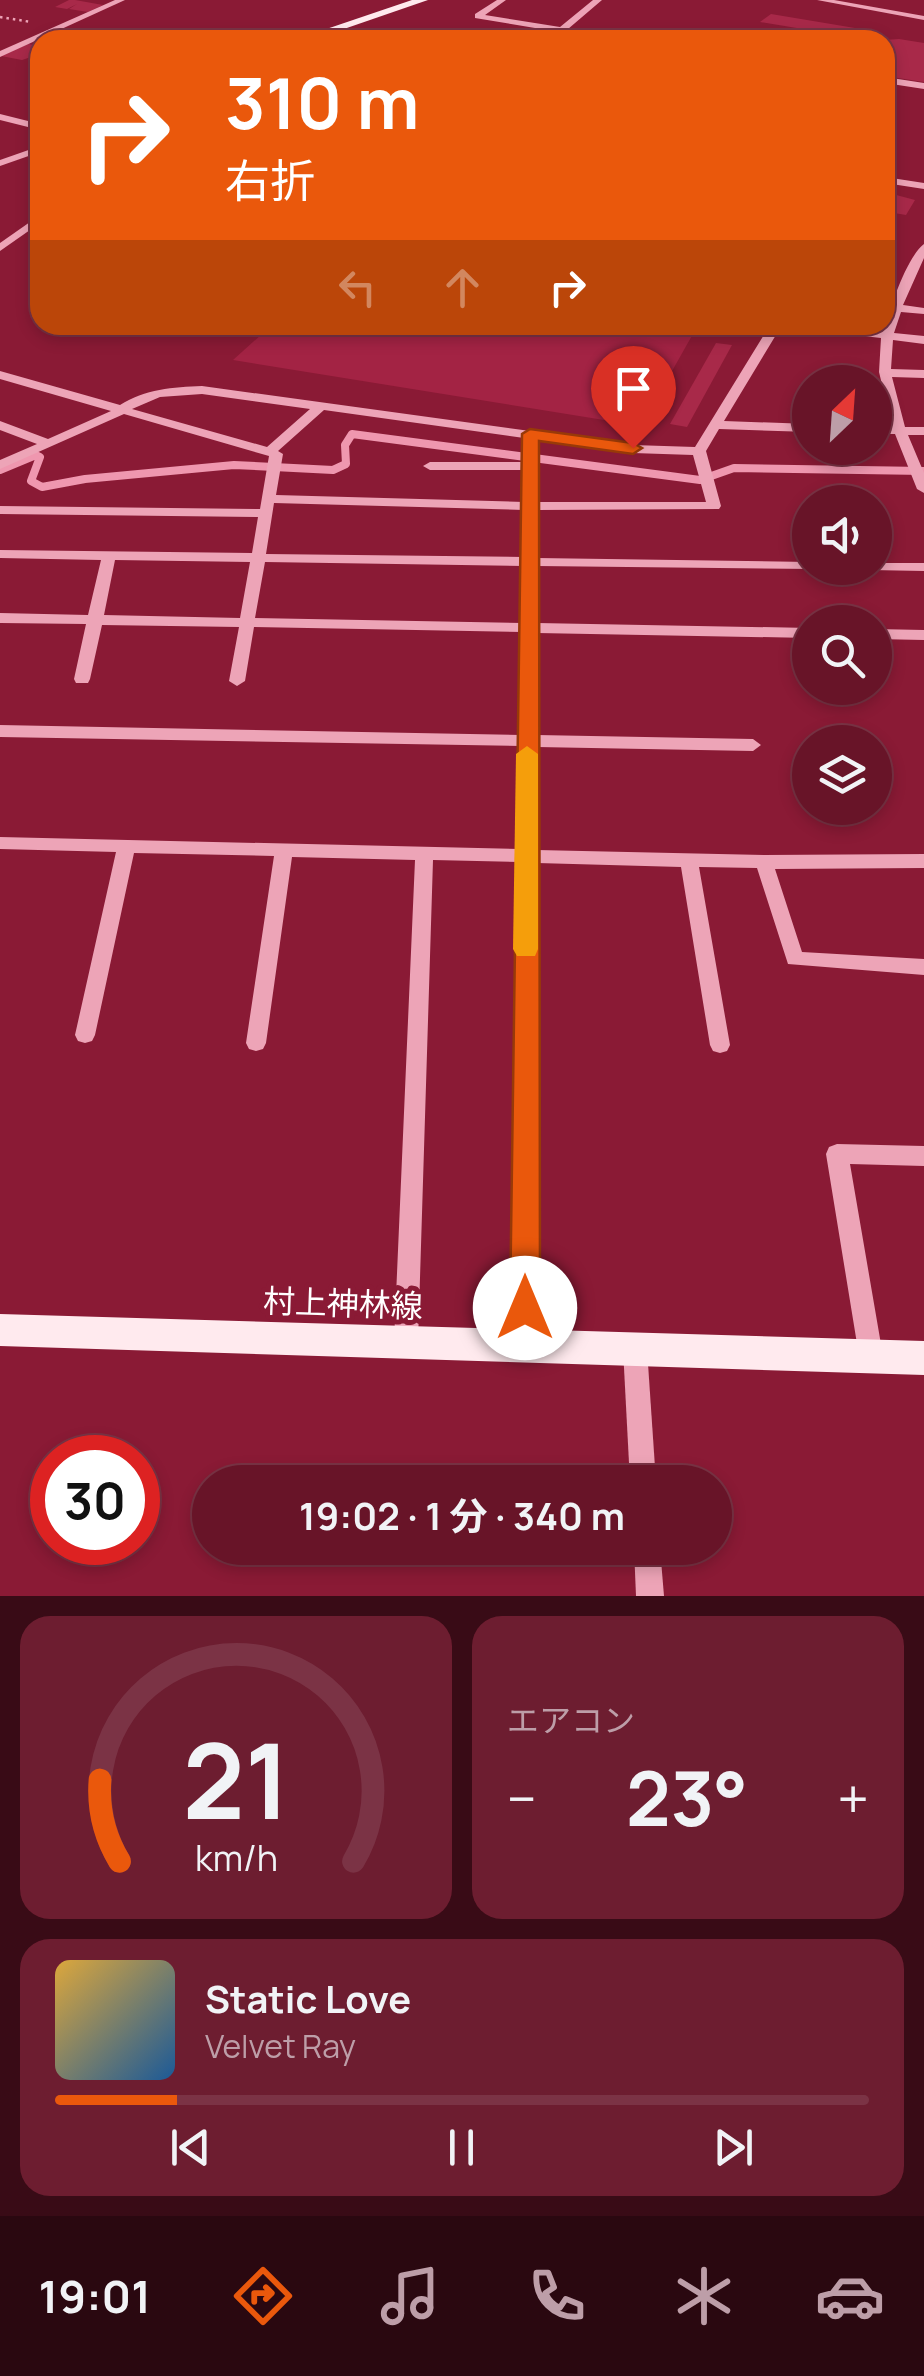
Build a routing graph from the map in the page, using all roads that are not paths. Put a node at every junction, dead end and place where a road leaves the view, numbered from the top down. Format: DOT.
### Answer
graph roads {
  1 [pos="121,0"];
  2 [pos="402,0"];
  3 [pos="502,0"];
  4 [pos="598,0"];
  5 [pos="821,0"];
  6 [pos="419,1"];
  7 [pos="924,18"];
  8 [pos="55,30"];
  9 [pos="331,30"];
  10 [pos="562,30"];
  11 [pos="30,41"];
  12 [pos="0,54"];
  13 [pos="895,82"];
  14 [pos="924,86"];
  15 [pos="0,117"];
  16 [pos="30,124"];
  17 [pos="30,152"];
  18 [pos="0,163"];
  19 [pos="895,182"];
  20 [pos="924,186"];
  21 [pos="30,226"];
  22 [pos="924,247"];
  23 [pos="0,248"];
  24 [pos="896,308"];
  25 [pos="895,311"];
  26 [pos="924,311"];
  27 [pos="770,335"];
  28 [pos="872,335"];
  29 [pos="886,337"];
  30 [pos="924,340"];
  31 [pos="886,365"];
  32 [pos="892,374"];
  33 [pos="924,374"];
  34 [pos="0,375"];
  35 [pos="892,396"];
  36 [pos="322,406"];
  37 [pos="121,411"];
  38 [pos="0,425"];
  39 [pos="716,425"];
  40 [pos="792,427"];
  41 [pos="892,430"];
  42 [pos="901,430"];
  43 [pos="924,431"];
  44 [pos="530,434"];
  45 [pos="49,444"];
  46 [pos="699,451"];
  47 [pos="269,452"];
  48 [pos="0,465"];
  49 [pos="430,466"];
  50 [pos="530,466"];
  51 [pos="924,489"];
  52 [pos="267,506"];
  53 [pos="529,506"];
  54 [pos="0,510"];
  55 [pos="0,554"];
  56 [pos="109,556"];
  57 [pos="257,558"];
  58 [pos="528,562"];
  59 [pos="792,566"];
  60 [pos="892,567"];
  61 [pos="924,567"];
  62 [pos="0,618"];
  63 [pos="93,620"];
  64 [pos="246,622"];
  65 [pos="528,627"];
  66 [pos="792,633"];
  67 [pos="892,634"];
  68 [pos="924,635"];
  69 [pos="82,679"];
  70 [pos="237,681"];
  71 [pos="0,731"];
  72 [pos="527,741"];
  73 [pos="753,745"];
  74 [pos="0,843"];
  75 [pos="126,846"];
  76 [pos="284,850"];
  77 [pos="424,854"];
  78 [pos="526,856"];
  79 [pos="689,860"];
  80 [pos="924,861"];
  81 [pos="764,862"];
  82 [pos="924,967"];
  83 [pos="84,1034"];
  84 [pos="256,1043"];
  85 [pos="720,1044"];
  86 [pos="924,1156"];
  87 [pos="0,1330"];
  88 [pos="406,1342"];
  89 [pos="525,1346"];
  90 [pos="635,1349"];
  91 [pos="870,1356"];
  92 [pos="924,1358"];
  93 [pos="642,1465"];
  94 [pos="648,1565"];
  95 [pos="650,1596"];
  1 -- 8 [label="street"];
  2 -- 6 [label="street"];
  3 -- 10 [label="street"];
  4 -- 10 [label="street"];
  5 -- 7 [label="street"];
  6 -- 9 [label="main road"];
  11 -- 12 [label="street"];
  13 -- 14 [label="street"];
  15 -- 16 [label="street"];
  17 -- 18 [label="street"];
  19 -- 20 [label="street"];
  21 -- 23 [label="street"];
  22 -- 24 [label="street"];
  24 -- 25 [label="street"];
  24 -- 26 [label="street"];
  27 -- 39 [label="street"];
  28 -- 29 [label="street"];
  29 -- 30 [label="street"];
  29 -- 31 [label="street"];
  32 -- 33 [label="street"];
  34 -- 37 [label="street"];
  35 -- 42 [label="street"];
  36 -- 37 [label="street"];
  36 -- 44 [label="street"];
  36 -- 47 [label="street"];
  37 -- 45 [label="street"];
  37 -- 47 [label="street"];
  38 -- 45 [label="street"];
  39 -- 40 [label="street"];
  39 -- 46 [label="street"];
  41 -- 42 [label="street"];
  42 -- 43 [label="street"];
  42 -- 51 [label="street"];
  44 -- 46 [label="street"];
  44 -- 50 [label="street"];
  45 -- 48 [label="street"];
  46 -- 53 [label="street"];
  47 -- 52 [label="street"];
  49 -- 50 [label="street"];
  50 -- 53 [label="street"];
  52 -- 53 [label="street"];
  52 -- 54 [label="street"];
  52 -- 57 [label="street"];
  53 -- 58 [label="street"];
  55 -- 56 [label="street"];
  56 -- 57 [label="street"];
  56 -- 63 [label="street"];
  57 -- 58 [label="street"];
  57 -- 64 [label="street"];
  58 -- 59 [label="street"];
  58 -- 65 [label="street"];
  60 -- 61 [label="street"];
  62 -- 63 [label="street"];
  63 -- 64 [label="street"];
  63 -- 69 [label="street"];
  64 -- 65 [label="street"];
  64 -- 70 [label="street"];
  65 -- 66 [label="street"];
  65 -- 72 [label="street"];
  67 -- 68 [label="street"];
  71 -- 72 [label="street"];
  72 -- 73 [label="street"];
  72 -- 78 [label="street"];
  74 -- 75 [label="street"];
  75 -- 76 [label="street"];
  75 -- 83 [label="street"];
  76 -- 77 [label="street"];
  76 -- 84 [label="street"];
  77 -- 78 [label="street"];
  77 -- 88 [label="street"];
  78 -- 79 [label="street"];
  78 -- 89 [label="street"];
  79 -- 81 [label="street"];
  79 -- 85 [label="street"];
  80 -- 81 [label="street"];
  81 -- 82 [label="street"];
  86 -- 91 [label="street"];
  87 -- 88 [label="main road, 村上神林線"];
  88 -- 89 [label="main road, 村上神林線"];
  89 -- 90 [label="main road, 村上神林線"];
  90 -- 91 [label="main road, 村上神林線"];
  90 -- 93 [label="street"];
  91 -- 92 [label="main road, 村上神林線"];
  94 -- 95 [label="street"];
}
